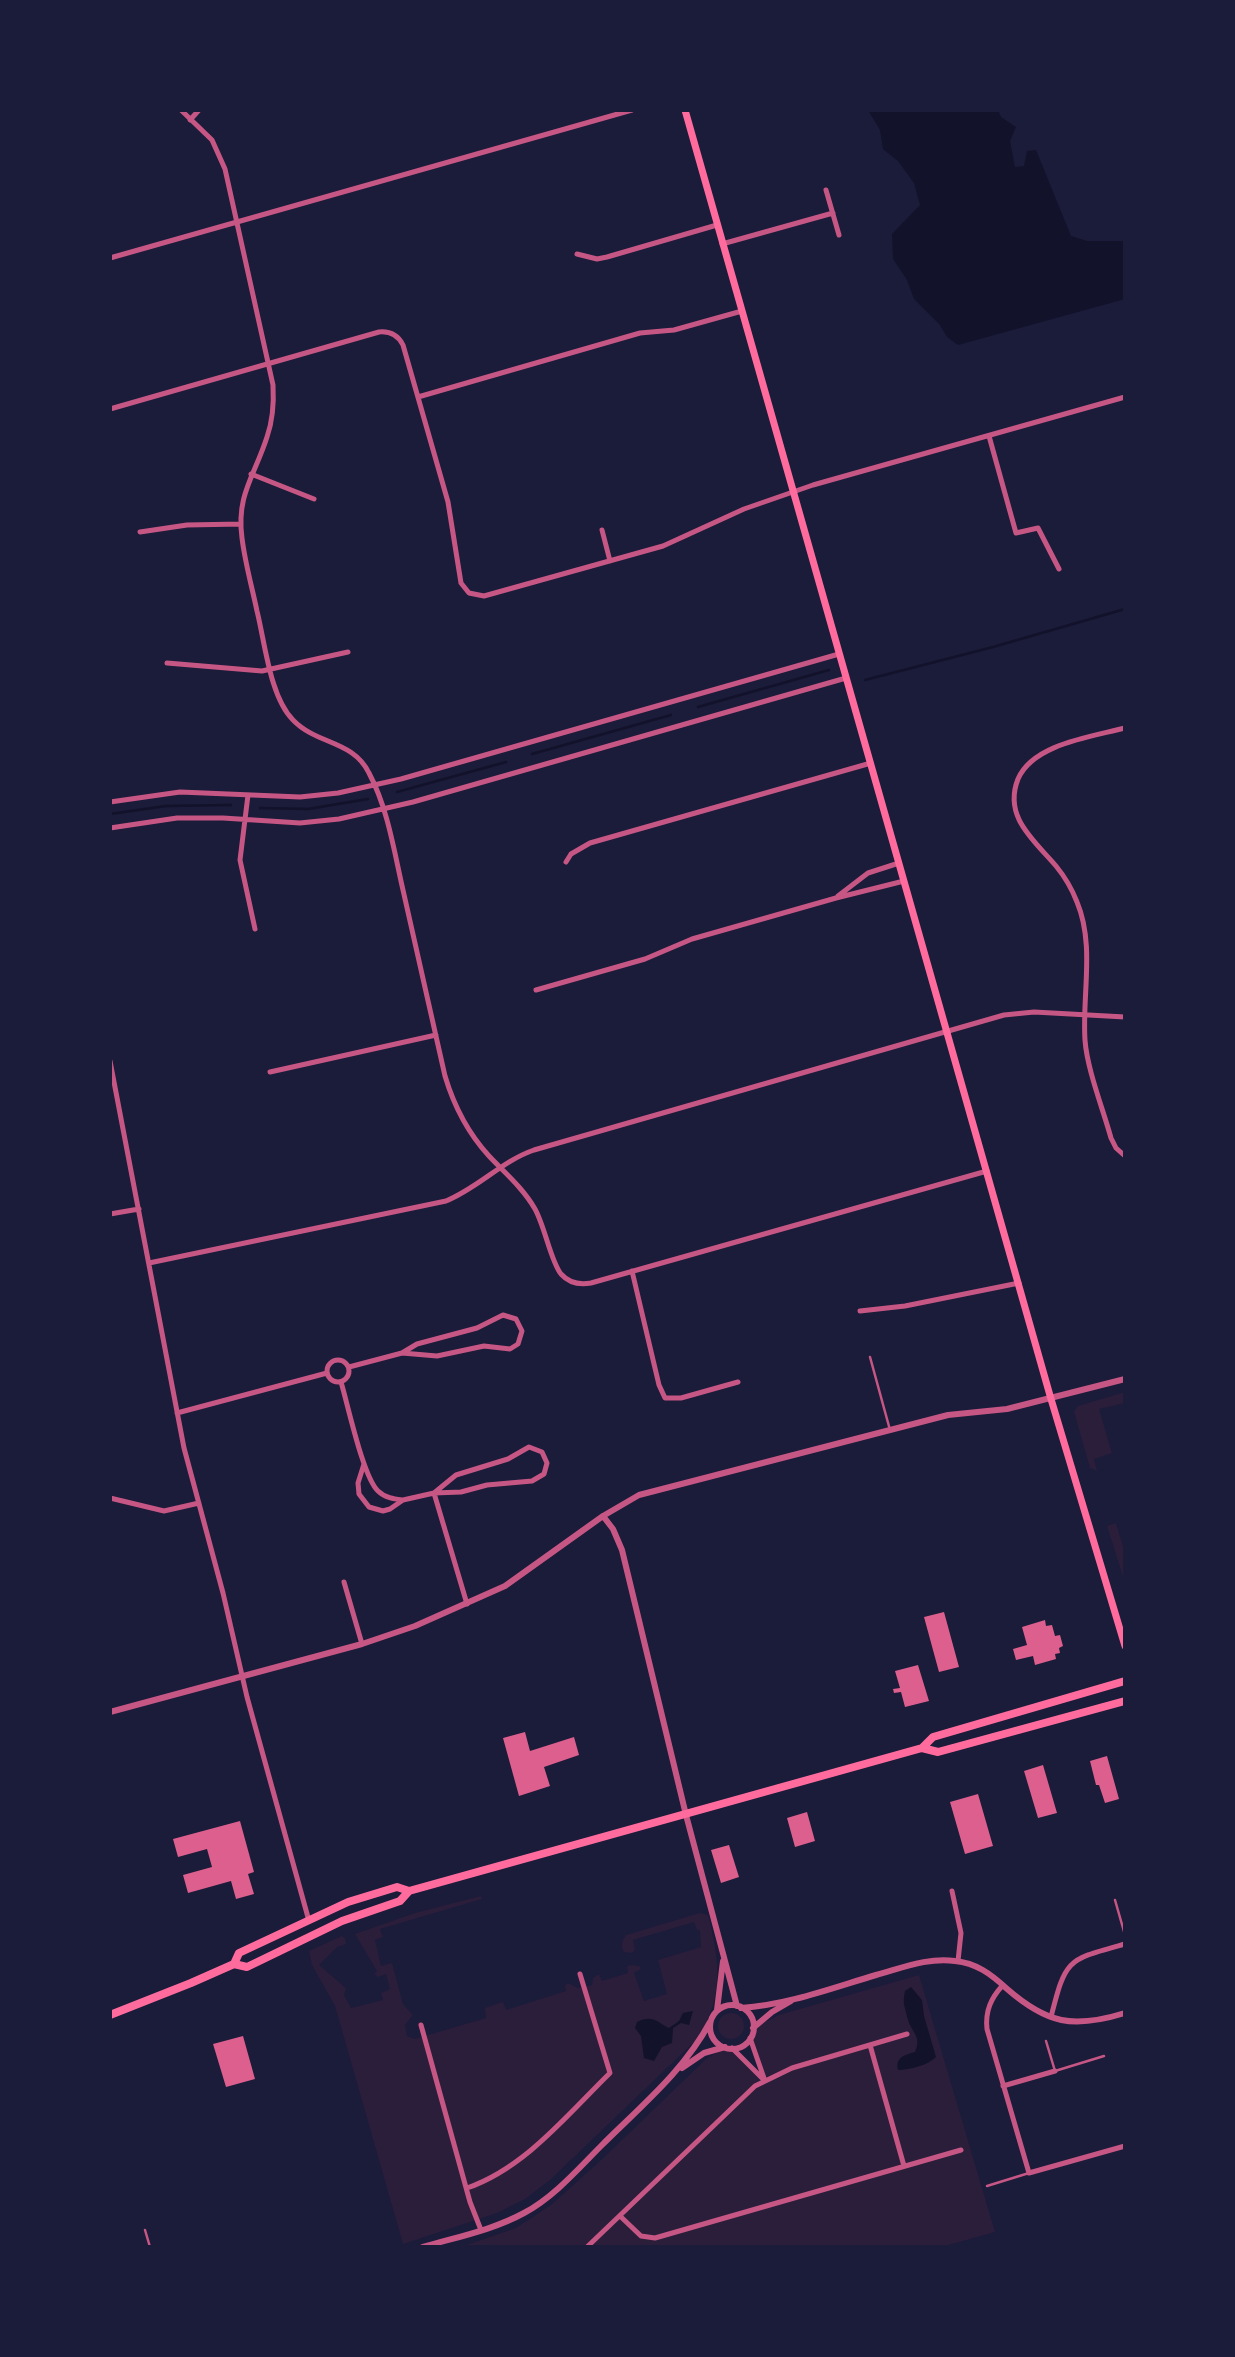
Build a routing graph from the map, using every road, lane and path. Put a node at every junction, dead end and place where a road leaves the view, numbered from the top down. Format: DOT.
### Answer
graph roads {
  1 [pos="181,110"];
  2 [pos="199,110"];
  3 [pos="632,110"];
  4 [pos="685,110"];
  5 [pos="190,120"];
  6 [pos="826,190"];
  7 [pos="833,213"];
  8 [pos="237,223"];
  9 [pos="717,225"];
  10 [pos="839,235"];
  11 [pos="722,244"];
  12 [pos="577,254"];
  13 [pos="110,258"];
  14 [pos="742,311"];
  15 [pos="270,364"];
  16 [pos="418,397"];
  17 [pos="1125,397"];
  18 [pos="110,409"];
  19 [pos="989,436"];
  20 [pos="251,474"];
  21 [pos="793,493"];
  22 [pos="314,499"];
  23 [pos="241,524"];
  24 [pos="602,530"];
  25 [pos="140,532"];
  26 [pos="610,561"];
  27 [pos="1059,569"];
  28 [pos="348,652"];
  29 [pos="839,654"];
  30 [pos="167,663"];
  31 [pos="271,669"];
  32 [pos="846,678"];
  33 [pos="1125,728"];
  34 [pos="871,763"];
  35 [pos="375,785"];
  36 [pos="248,795"];
  37 [pos="110,802"];
  38 [pos="383,809"];
  39 [pos="244,820"];
  40 [pos="110,828"];
  41 [pos="566,862"];
  42 [pos="899,863"];
  43 [pos="904,881"];
  44 [pos="836,898"];
  45 [pos="256,929"];
  46 [pos="536,990"];
  47 [pos="1086,1015"];
  48 [pos="1125,1017"];
  49 [pos="947,1032"];
  50 [pos="436,1035"];
  51 [pos="110,1061"];
  52 [pos="270,1072"];
  53 [pos="1125,1156"];
  54 [pos="501,1168"];
  55 [pos="987,1171"];
  56 [pos="139,1209"];
  57 [pos="110,1214"];
  58 [pos="149,1263"];
  59 [pos="632,1271"];
  60 [pos="1019,1283"];
  61 [pos="860,1311"];
  62 [pos="402,1353"];
  63 [pos="870,1357"];
  64 [pos="349,1367"];
  65 [pos="327,1373"];
  66 [pos="1125,1379"];
  67 [pos="341,1382"];
  68 [pos="738,1382"];
  69 [pos="1051,1399"];
  70 [pos="177,1413"];
  71 [pos="890,1430"];
  72 [pos="364,1464"];
  73 [pos="434,1493"];
  74 [pos="110,1498"];
  75 [pos="404,1500"];
  76 [pos="199,1503"];
  77 [pos="603,1516"];
  78 [pos="344,1582"];
  79 [pos="467,1604"];
  80 [pos="362,1644"];
  81 [pos="1125,1646"];
  82 [pos="242,1676"];
  83 [pos="1125,1681"];
  84 [pos="1125,1701"];
  85 [pos="110,1712"];
  86 [pos="922,1748"];
  87 [pos="686,1815"];
  88 [pos="409,1891"];
  89 [pos="952,1891"];
  90 [pos="1115,1900"];
  91 [pos="309,1921"];
  92 [pos="1125,1935"];
  93 [pos="1125,1944"];
  94 [pos="723,1956"];
  95 [pos="958,1961"];
  96 [pos="234,1964"];
  97 [pos="580,1974"];
  98 [pos="1003,1985"];
  99 [pos="796,1999"];
  100 [pos="739,2007"];
  101 [pos="717,2012"];
  102 [pos="1125,2013"];
  103 [pos="110,2015"];
  104 [pos="1051,2017"];
  105 [pos="710,2022"];
  106 [pos="421,2025"];
  107 [pos="753,2028"];
  108 [pos="907,2034"];
  109 [pos="750,2038"];
  110 [pos="1046,2041"];
  111 [pos="870,2045"];
  112 [pos="729,2048"];
  113 [pos="1104,2056"];
  114 [pos="677,2071"];
  115 [pos="1055,2071"];
  116 [pos="765,2081"];
  117 [pos="1003,2085"];
  118 [pos="1125,2146"];
  119 [pos="961,2150"];
  120 [pos="904,2166"];
  121 [pos="1029,2174"];
  122 [pos="987,2186"];
  123 [pos="467,2188"];
  124 [pos="620,2216"];
  125 [pos="145,2230"];
  126 [pos="481,2230"];
  127 [pos="150,2247"];
  128 [pos="423,2247"];
  129 [pos="587,2247"];
  1 -- 5 [label="street"];
  2 -- 5 [label="street"];
  3 -- 8 [label="street"];
  4 -- 9 [label="main road"];
  5 -- 8 [label="street"];
  6 -- 7 [label="street"];
  7 -- 10 [label="street"];
  7 -- 11 [label="street"];
  8 -- 13 [label="street"];
  8 -- 15 [label="street"];
  9 -- 11 [label="main road"];
  9 -- 12 [label="street"];
  11 -- 14 [label="main road"];
  14 -- 16 [label="street"];
  14 -- 21 [label="main road"];
  15 -- 16 [label="street"];
  15 -- 18 [label="street"];
  15 -- 20 [label="street"];
  16 -- 26 [label="street"];
  17 -- 19 [label="street"];
  19 -- 21 [label="street"];
  19 -- 27 [label="street"];
  20 -- 22 [label="street"];
  20 -- 23 [label="street"];
  21 -- 26 [label="street"];
  21 -- 29 [label="main road"];
  23 -- 25 [label="street"];
  23 -- 31 [label="street"];
  24 -- 26 [label="street"];
  28 -- 31 [label="street"];
  29 -- 32 [label="main road"];
  29 -- 35 [label="street"];
  30 -- 31 [label="street"];
  31 -- 35 [label="street"];
  32 -- 34 [label="main road"];
  32 -- 38 [label="street"];
  33 -- 47 [label="street"];
  34 -- 41 [label="street"];
  34 -- 42 [label="main road"];
  35 -- 36 [label="street"];
  35 -- 38 [label="street"];
  36 -- 37 [label="street"];
  36 -- 39 [label="street"];
  38 -- 39 [label="street"];
  38 -- 50 [label="street"];
  39 -- 40 [label="street"];
  39 -- 45 [label="street"];
  42 -- 43 [label="main road"];
  42 -- 44 [label="street"];
  43 -- 44 [label="street"];
  43 -- 49 [label="main road"];
  44 -- 46 [label="street"];
  47 -- 48 [label="street"];
  47 -- 49 [label="street"];
  47 -- 53 [label="street"];
  49 -- 54 [label="street"];
  49 -- 55 [label="main road"];
  50 -- 52 [label="street"];
  50 -- 54 [label="street"];
  51 -- 56 [label="street"];
  54 -- 58 [label="street"];
  54 -- 59 [label="street"];
  55 -- 59 [label="street"];
  55 -- 60 [label="main road"];
  56 -- 57 [label="street"];
  56 -- 58 [label="street"];
  58 -- 70 [label="street"];
  59 -- 68 [label="street"];
  60 -- 61 [label="street"];
  60 -- 69 [label="main road"];
  62 -- 62 [label="street"];
  62 -- 64 [label="street"];
  63 -- 71 [label="lane"];
  64 -- 65 [label="street"];
  64 -- 67 [label="street"];
  65 -- 67 [label="street"];
  65 -- 70 [label="street"];
  66 -- 69 [label="street"];
  67 -- 72 [label="street"];
  69 -- 71 [label="street"];
  69 -- 81 [label="main road"];
  70 -- 76 [label="street"];
  71 -- 77 [label="street"];
  72 -- 75 [label="street"];
  72 -- 75 [label="street"];
  73 -- 73 [label="street"];
  73 -- 75 [label="street"];
  73 -- 79 [label="street"];
  74 -- 76 [label="street"];
  76 -- 82 [label="street"];
  77 -- 79 [label="street"];
  77 -- 87 [label="street"];
  78 -- 80 [label="street"];
  79 -- 80 [label="street"];
  80 -- 82 [label="street"];
  82 -- 85 [label="street"];
  82 -- 91 [label="street"];
  83 -- 86 [label="main road"];
  84 -- 86 [label="main road"];
  86 -- 87 [label="main road"];
  87 -- 88 [label="main road"];
  87 -- 94 [label="street"];
  88 -- 91 [label="main road"];
  88 -- 96 [label="main road"];
  89 -- 95 [label="street"];
  90 -- 92 [label="lane"];
  91 -- 96 [label="main road"];
  93 -- 104 [label="street"];
  94 -- 100 [label="street"];
  94 -- 101 [label="street"];
  95 -- 98 [label="street"];
  95 -- 99 [label="street"];
  96 -- 103 [label="main road"];
  97 -- 123 [label="street"];
  98 -- 104 [label="street"];
  98 -- 117 [label="street"];
  99 -- 100 [label="street"];
  99 -- 107 [label="street"];
  100 -- 101 [label="street"];
  100 -- 107 [label="street"];
  101 -- 105 [label="street"];
  102 -- 104 [label="street"];
  105 -- 112 [label="street"];
  105 -- 114 [label="street"];
  106 -- 123 [label="street"];
  107 -- 109 [label="street"];
  108 -- 111 [label="street"];
  109 -- 112 [label="street"];
  109 -- 116 [label="street"];
  110 -- 115 [label="lane"];
  111 -- 116 [label="street"];
  111 -- 120 [label="street"];
  112 -- 114 [label="street"];
  112 -- 116 [label="street"];
  113 -- 115 [label="lane"];
  114 -- 126 [label="street"];
  115 -- 117 [label="street"];
  116 -- 124 [label="street"];
  117 -- 121 [label="street"];
  118 -- 121 [label="street"];
  119 -- 120 [label="street"];
  120 -- 124 [label="street"];
  121 -- 122 [label="lane"];
  123 -- 126 [label="street"];
  124 -- 129 [label="street"];
  125 -- 127 [label="lane"];
  126 -- 128 [label="street"];
}
